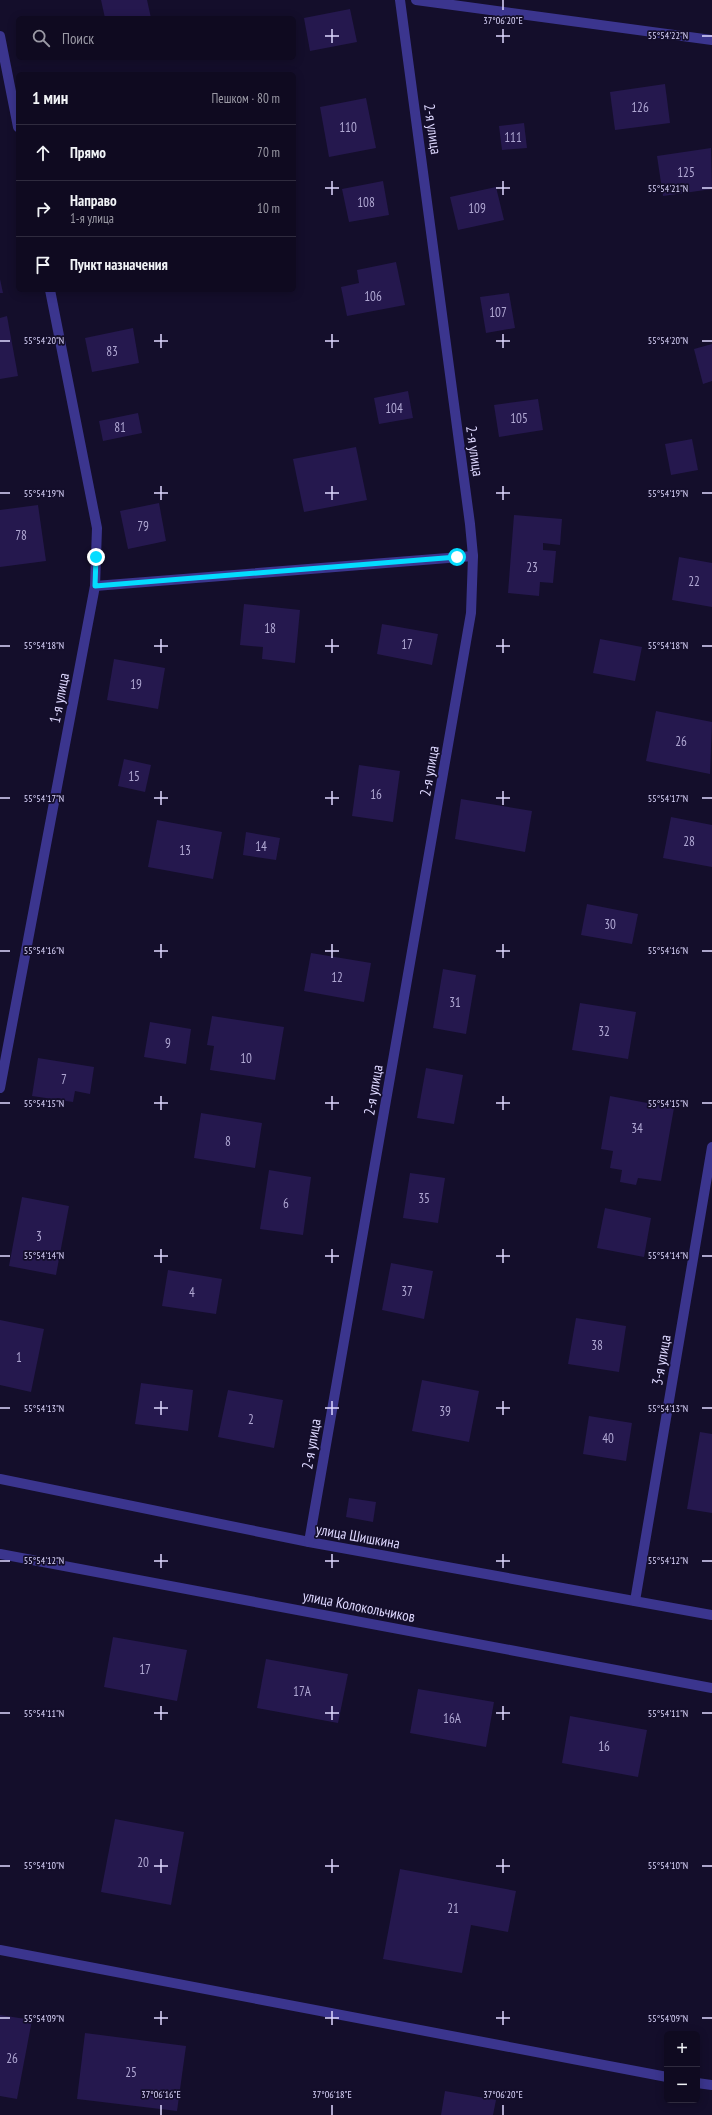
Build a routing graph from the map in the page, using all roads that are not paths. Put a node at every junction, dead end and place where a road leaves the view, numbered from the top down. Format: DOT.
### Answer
graph roads {
  1 [pos="400,0"];
  2 [pos="416,0"];
  3 [pos="0,36"];
  4 [pos="712,40"];
  5 [pos="16,117"];
  6 [pos="50,292"];
  7 [pos="473,556"];
  8 [pos="95,586"];
  9 [pos="0,1088"];
  10 [pos="712,1146"];
  11 [pos="0,1479"];
  12 [pos="309,1542"];
  13 [pos="0,1554"];
  14 [pos="635,1601"];
  15 [pos="712,1615"];
  16 [pos="712,1688"];
  17 [pos="0,1950"];
  18 [pos="664,2076"];
  19 [pos="700,2084"];
  20 [pos="712,2086"];
  1 -- 7 [label="street, 2-я улица"];
  2 -- 4 [label="street"];
  3 -- 5 [label="street"];
  6 -- 8 [label="street, 1-я улица"];
  7 -- 8 [label="street"];
  7 -- 12 [label="street, 2-я улица"];
  8 -- 9 [label="street, 1-я улица"];
  10 -- 14 [label="street, 3-я улица"];
  11 -- 12 [label="street, улица Шишкина"];
  12 -- 14 [label="street, улица Шишкина"];
  13 -- 16 [label="street, улица Колокольчиков"];
  14 -- 15 [label="street, улица Шишкина"];
  17 -- 18 [label="street"];
  19 -- 20 [label="street"];
}
